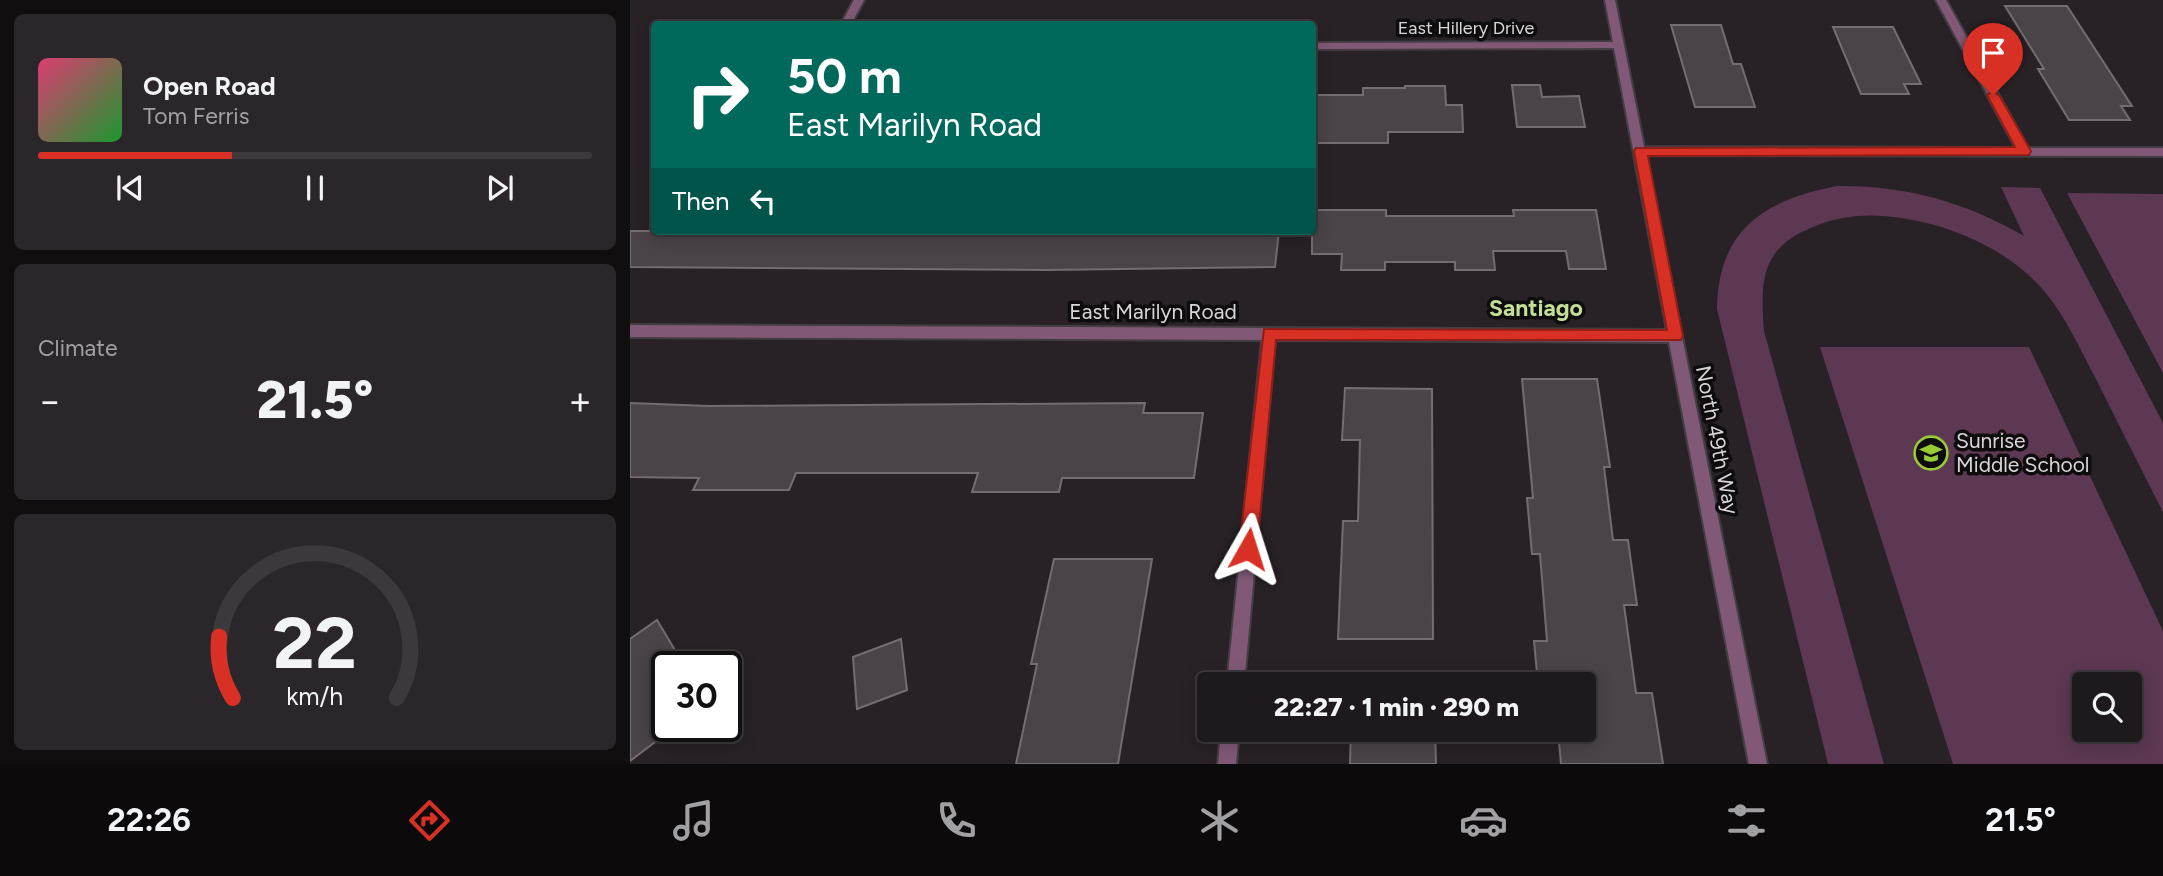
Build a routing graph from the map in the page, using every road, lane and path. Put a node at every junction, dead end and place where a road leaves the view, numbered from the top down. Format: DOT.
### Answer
graph roads {
  1 [pos="859,0"];
  2 [pos="1610,0"];
  3 [pos="1941,0"];
  4 [pos="848,21"];
  5 [pos="1619,45"];
  6 [pos="1316,46"];
  7 [pos="1641,151"];
  8 [pos="2024,151"];
  9 [pos="2163,152"];
  10 [pos="630,331"];
  11 [pos="1269,333"];
  12 [pos="1676,336"];
  13 [pos="1236,672"];
  14 [pos="1229,742"];
  15 [pos="1227,764"];
  16 [pos="1758,764"];
  1 -- 4 [label="street"];
  2 -- 5 [label="street, North 49th Way"];
  3 -- 8 [label="street"];
  5 -- 6 [label="street, East Hillery Drive"];
  5 -- 7 [label="street, North 49th Way"];
  7 -- 8 [label="street"];
  7 -- 12 [label="street, North 49th Way"];
  8 -- 9 [label="street"];
  10 -- 11 [label="street, East Marilyn Road"];
  11 -- 12 [label="street, East Marilyn Road"];
  11 -- 13 [label="street"];
  12 -- 16 [label="street, North 49th Way"];
  14 -- 15 [label="street"];
}
